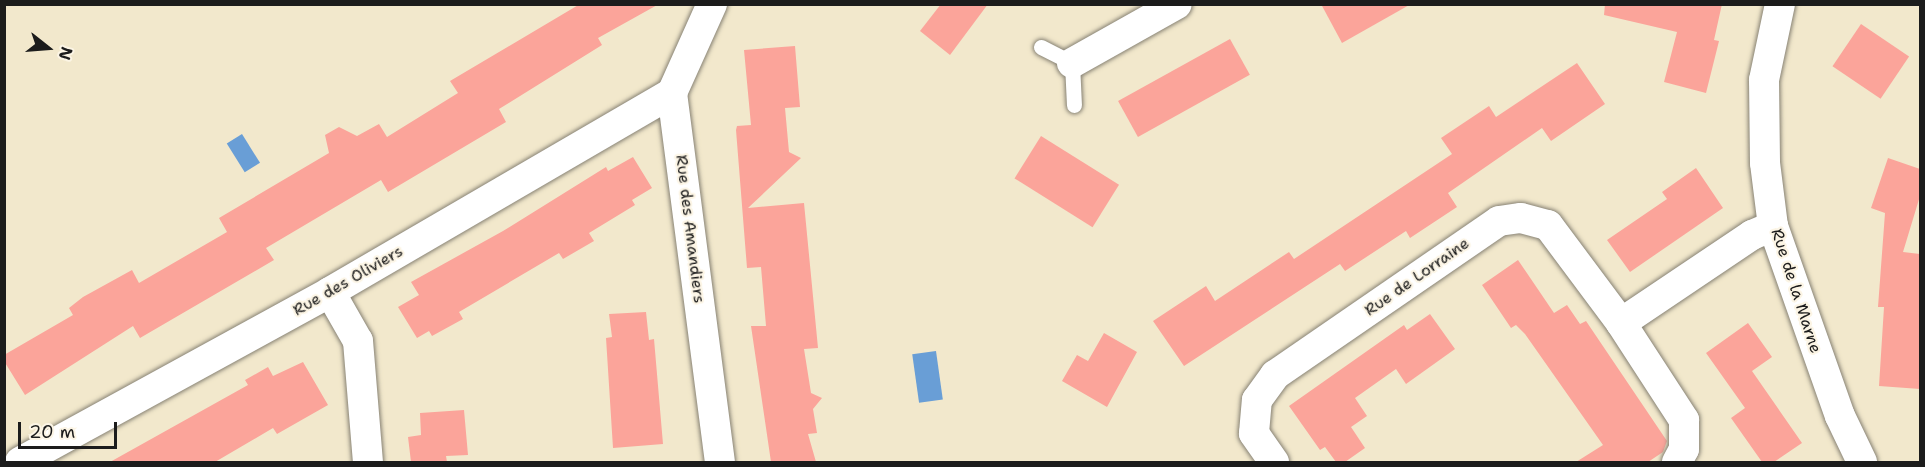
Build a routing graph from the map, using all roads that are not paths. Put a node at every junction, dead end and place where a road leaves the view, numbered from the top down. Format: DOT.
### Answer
graph roads {
  1 [pos="712,4"];
  2 [pos="1177,4"];
  3 [pos="1780,4"];
  4 [pos="1041,47"];
  5 [pos="1072,63"];
  6 [pos="672,93"];
  7 [pos="1074,105"];
  8 [pos="1773,226"];
  9 [pos="330,292"];
  10 [pos="1621,323"];
  11 [pos="20,462"];
  12 [pos="368,462"];
  13 [pos="720,462"];
  14 [pos="1274,462"];
  15 [pos="1677,462"];
  16 [pos="1862,462"];
  1 -- 6 [label="street"];
  2 -- 5 [label="street"];
  3 -- 8 [label="street, Rue de la Marne"];
  4 -- 5 [label="lane"];
  5 -- 7 [label="lane"];
  6 -- 9 [label="street, Rue des Oliviers"];
  6 -- 13 [label="street, Rue des Amandiers"];
  8 -- 10 [label="street"];
  8 -- 16 [label="street, Rue de la Marne"];
  9 -- 11 [label="street, Rue des Oliviers"];
  9 -- 12 [label="street"];
  10 -- 14 [label="street, Rue de Lorraine"];
  10 -- 15 [label="street, Rue de Lorraine"];
}
